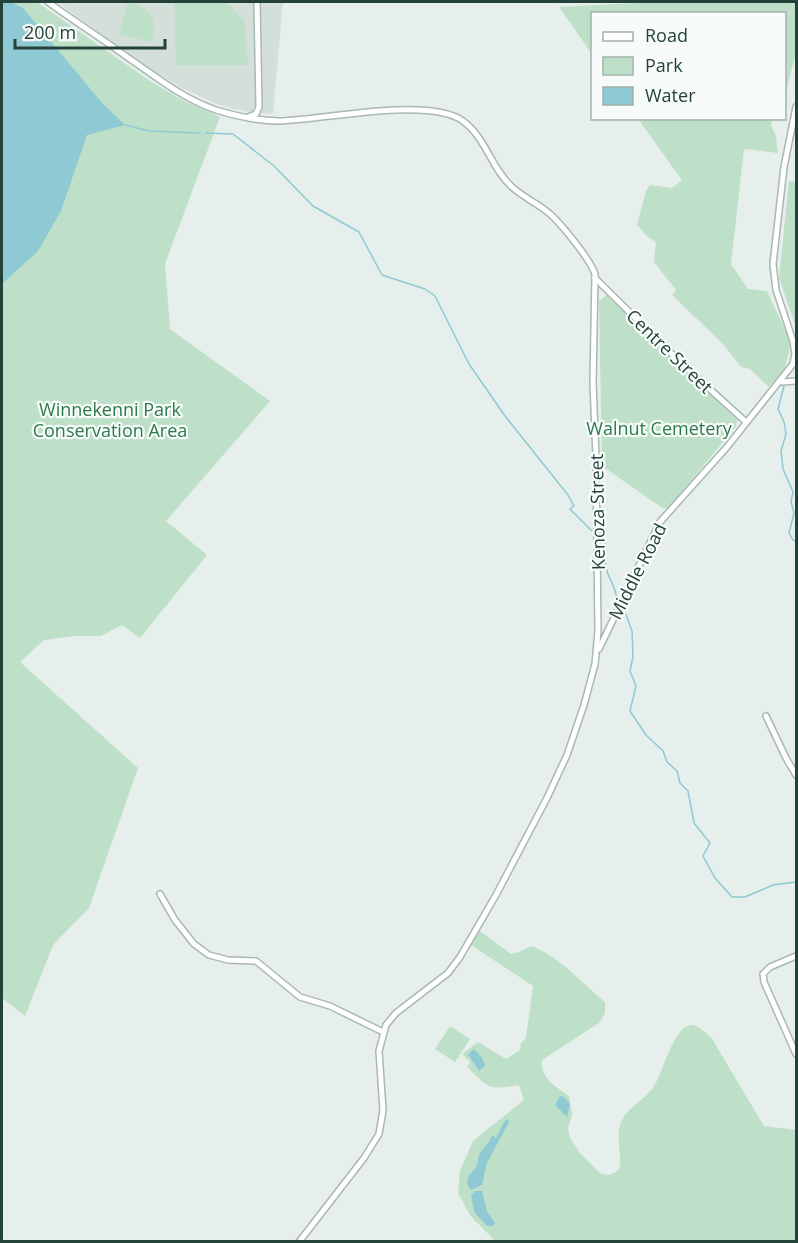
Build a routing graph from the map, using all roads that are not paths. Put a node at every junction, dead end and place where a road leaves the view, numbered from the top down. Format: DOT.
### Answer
graph roads {
  1 [pos="48,2"];
  2 [pos="257,2"];
  3 [pos="796,107"];
  4 [pos="247,117"];
  5 [pos="595,278"];
  6 [pos="796,360"];
  7 [pos="796,381"];
  8 [pos="780,382"];
  9 [pos="746,422"];
  10 [pos="597,653"];
  11 [pos="766,716"];
  12 [pos="796,775"];
  13 [pos="160,894"];
  14 [pos="796,956"];
  15 [pos="383,1032"];
  16 [pos="796,1054"];
  17 [pos="299,1242"];
  1 -- 4 [label="street, Kenoza Street"];
  2 -- 4 [label="street"];
  3 -- 6 [label="street, Middle Road"];
  4 -- 5 [label="street, Kenoza Street"];
  5 -- 9 [label="street, Centre Street"];
  5 -- 10 [label="street, Kenoza Street"];
  6 -- 8 [label="street, Middle Road"];
  7 -- 8 [label="street"];
  8 -- 9 [label="street, Middle Road"];
  9 -- 10 [label="street, Middle Road"];
  10 -- 15 [label="street, Kenoza Street"];
  11 -- 12 [label="street"];
  13 -- 15 [label="street"];
  14 -- 16 [label="street"];
  15 -- 17 [label="street"];
}
